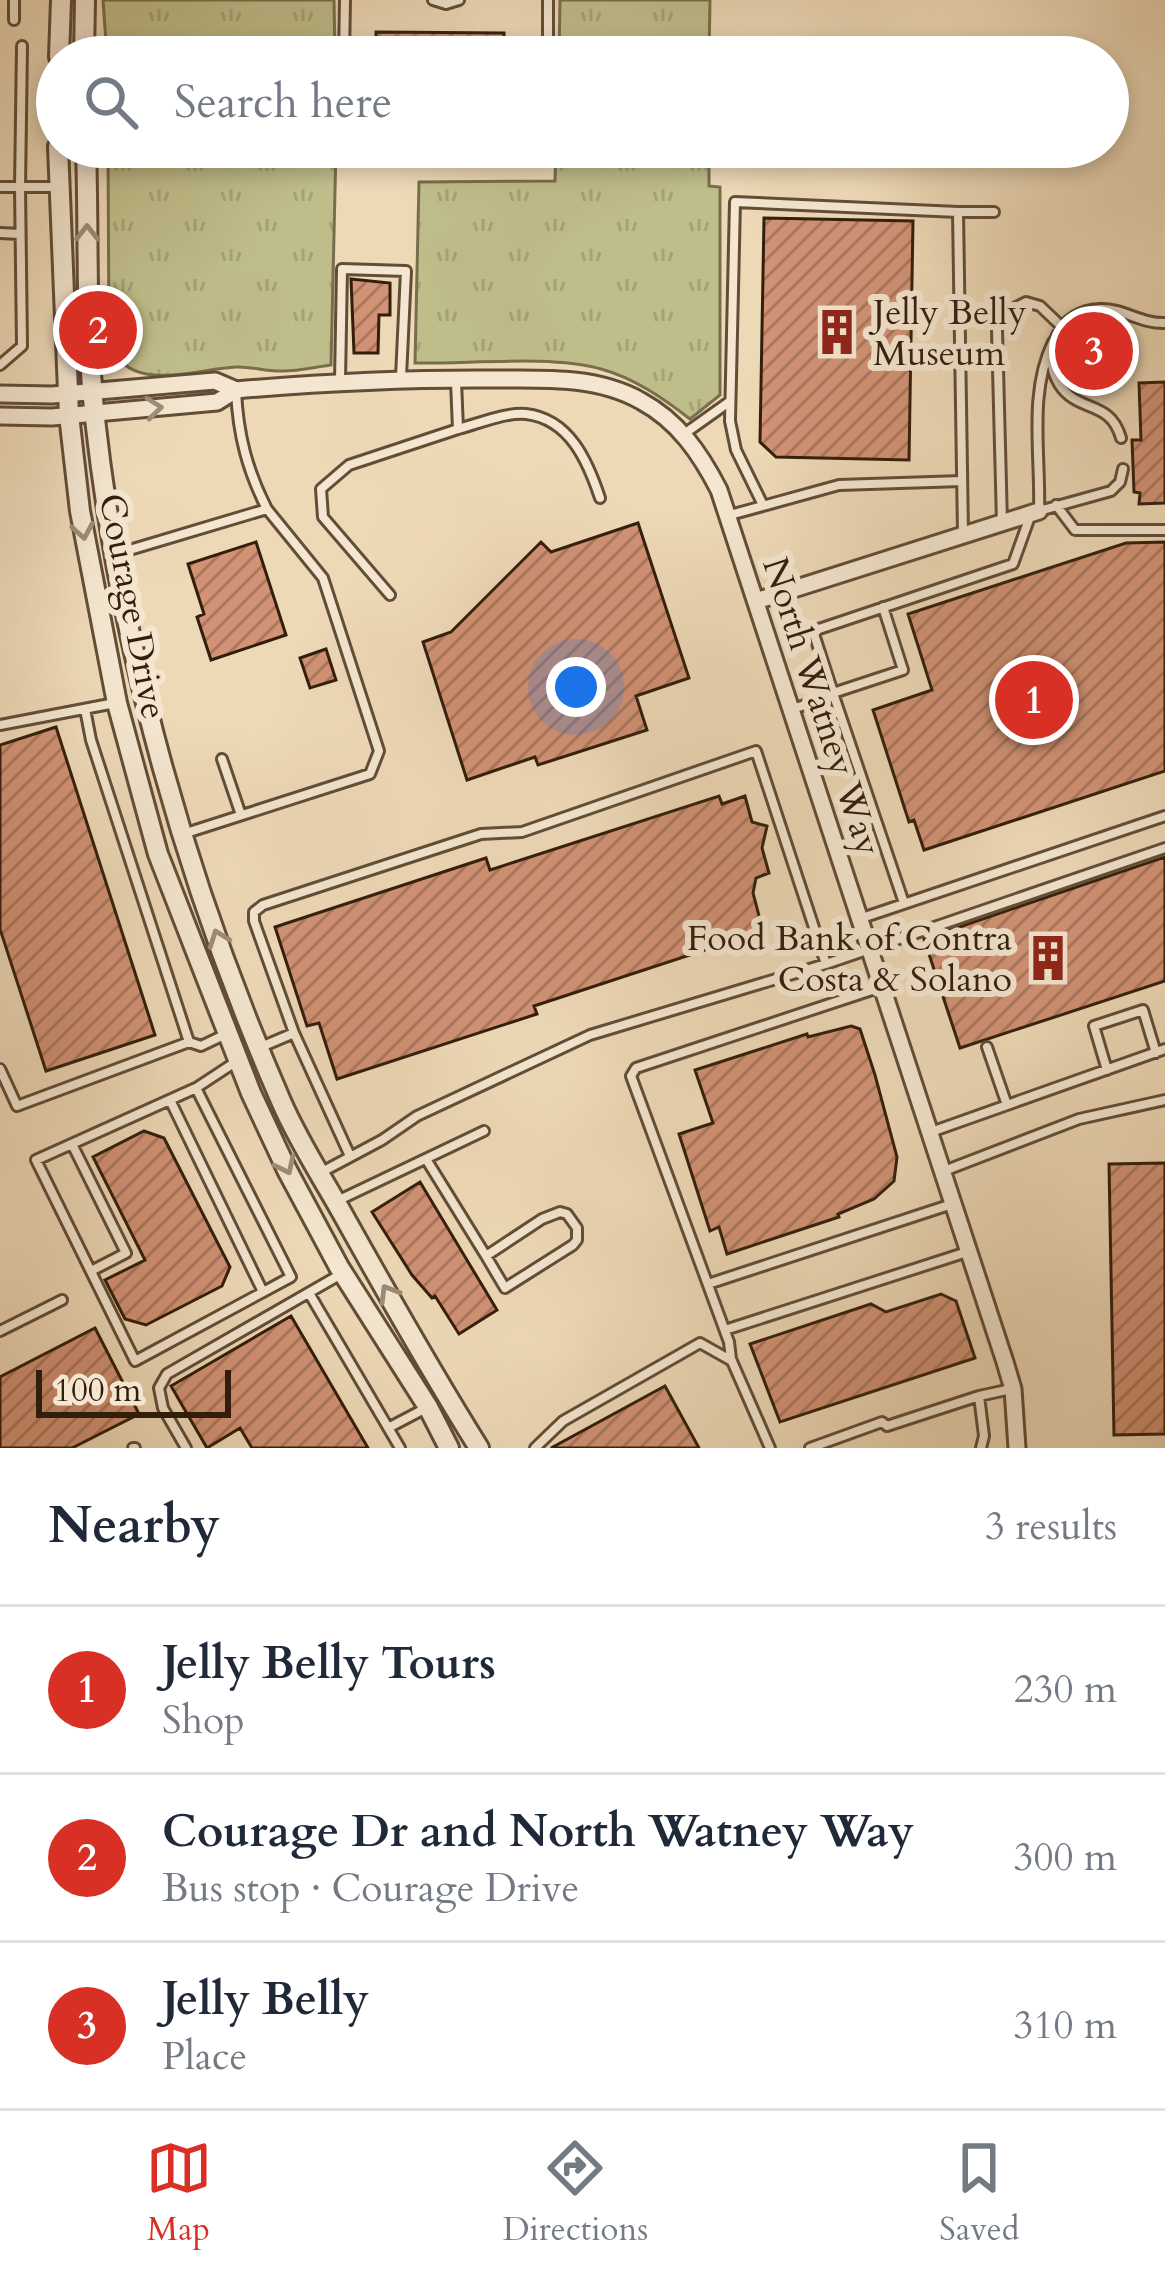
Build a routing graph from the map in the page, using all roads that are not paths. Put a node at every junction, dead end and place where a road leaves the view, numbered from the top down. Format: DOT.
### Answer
graph roads {
  1 [pos="14,0"];
  2 [pos="61,0"];
  3 [pos="85,0"];
  4 [pos="345,0"];
  5 [pos="433,0"];
  6 [pos="459,0"];
  7 [pos="548,0"];
  8 [pos="14,20"];
  9 [pos="60,36"];
  10 [pos="84,36"];
  11 [pos="344,36"];
  12 [pos="548,36"];
  13 [pos="22,46"];
  14 [pos="57,168"];
  15 [pos="87,168"];
  16 [pos="0,187"];
  17 [pos="20,187"];
  18 [pos="57,187"];
  19 [pos="958,212"];
  20 [pos="994,212"];
  21 [pos="0,233"];
  22 [pos="20,234"];
  23 [pos="1165,323"];
  24 [pos="1061,326"];
  25 [pos="1053,342"];
  26 [pos="0,364"];
  27 [pos="401,379"];
  28 [pos="456,380"];
  29 [pos="340,381"];
  30 [pos="236,390"];
  31 [pos="93,392"];
  32 [pos="0,394"];
  33 [pos="69,394"];
  34 [pos="730,402"];
  35 [pos="94,413"];
  36 [pos="69,415"];
  37 [pos="0,416"];
  38 [pos="458,429"];
  39 [pos="684,434"];
  40 [pos="1121,438"];
  41 [pos="1123,469"];
  42 [pos="962,481"];
  43 [pos="600,498"];
  44 [pos="762,503"];
  45 [pos="267,509"];
  46 [pos="1042,510"];
  47 [pos="728,515"];
  48 [pos="1002,523"];
  49 [pos="1165,530"];
  50 [pos="963,536"];
  51 [pos="115,554"];
  52 [pos="390,595"];
  53 [pos="756,601"];
  54 [pos="883,608"];
  55 [pos="834,695"];
  56 [pos="117,703"];
  57 [pos="85,709"];
  58 [pos="791,709"];
  59 [pos="0,725"];
  60 [pos="222,759"];
  61 [pos="241,815"];
  62 [pos="1165,816"];
  63 [pos="183,834"];
  64 [pos="1165,848"];
  65 [pos="904,903"];
  66 [pos="861,919"];
  67 [pos="871,950"];
  68 [pos="826,964"];
  69 [pos="884,987"];
  70 [pos="294,1033"];
  71 [pos="229,1034"];
  72 [pos="188,1042"];
  73 [pos="987,1047"];
  74 [pos="260,1048"];
  75 [pos="1160,1051"];
  76 [pos="238,1060"];
  77 [pos="0,1069"];
  78 [pos="1107,1070"];
  79 [pos="196,1088"];
  80 [pos="170,1100"];
  81 [pos="1165,1100"];
  82 [pos="1007,1105"];
  83 [pos="484,1131"];
  84 [pos="930,1132"];
  85 [pos="72,1144"];
  86 [pos="350,1156"];
  87 [pos="426,1159"];
  88 [pos="943,1172"];
  89 [pos="319,1174"];
  90 [pos="336,1202"];
  91 [pos="953,1204"];
  92 [pos="968,1252"];
  93 [pos="486,1256"];
  94 [pos="91,1271"];
  95 [pos="344,1273"];
  96 [pos="708,1285"];
  97 [pos="263,1292"];
  98 [pos="309,1293"];
  99 [pos="62,1300"];
  100 [pos="724,1330"];
  101 [pos="0,1331"];
  102 [pos="732,1361"];
  103 [pos="1013,1389"];
  104 [pos="446,1395"];
  105 [pos="979,1396"];
  106 [pos="428,1407"];
  107 [pos="388,1428"];
  108 [pos="186,1448"];
  109 [pos="400,1448"];
  110 [pos="449,1448"];
  111 [pos="479,1448"];
  112 [pos="535,1448"];
  113 [pos="770,1448"];
  114 [pos="810,1448"];
  115 [pos="982,1448"];
  116 [pos="1017,1448"];
  1 -- 8 [label="lane"];
  2 -- 9 [label="street"];
  3 -- 10 [label="street"];
  4 -- 11 [label="lane"];
  5 -- 6 [label="lane"];
  7 -- 12 [label="lane"];
  13 -- 17 [label="lane"];
  14 -- 18 [label="street, Courage Drive"];
  31 -- 15 [label="street, Courage Drive, one-way"];
  16 -- 17 [label="lane"];
  17 -- 18 [label="lane"];
  17 -- 22 [label="lane"];
  18 -- 33 [label="street, Courage Drive"];
  19 -- 20 [label="lane"];
  19 -- 34 [label="lane"];
  19 -- 42 [label="lane"];
  21 -- 22 [label="lane"];
  22 -- 26 [label="lane"];
  23 -- 24 [label="lane"];
  24 -- 25 [label="lane"];
  24 -- 48 [label="lane"];
  25 -- 40 [label="lane"];
  25 -- 46 [label="lane"];
  27 -- 28 [label="street, North Watney Way"];
  27 -- 29 [label="street, North Watney Way"];
  27 -- 29 [label="lane"];
  28 -- 38 [label="lane"];
  28 -- 39 [label="street, North Watney Way"];
  29 -- 30 [label="street, North Watney Way"];
  30 -- 31 [label="street, North Watney Way"];
  35 -- 30 [label="street, North Watney Way, one-way"];
  30 -- 45 [label="lane"];
  31 -- 33 [label="street, North Watney Way"];
  31 -- 35 [label="street, Courage Drive"];
  32 -- 33 [label="street, North Watney Way"];
  33 -- 36 [label="street, Courage Drive"];
  34 -- 39 [label="lane"];
  34 -- 44 [label="lane"];
  35 -- 36 [label="street, North Watney Way"];
  35 -- 51 [label="street, Courage Drive"];
  36 -- 37 [label="street, North Watney Way"];
  36 -- 56 [label="street, Courage Drive, one-way"];
  38 -- 43 [label="lane"];
  38 -- 52 [label="lane"];
  39 -- 47 [label="street, North Watney Way"];
  41 -- 46 [label="lane"];
  42 -- 44 [label="lane"];
  42 -- 50 [label="lane"];
  44 -- 47 [label="lane"];
  45 -- 51 [label="lane"];
  45 -- 61 [label="lane"];
  46 -- 48 [label="street"];
  46 -- 49 [label="lane"];
  46 -- 54 [label="lane"];
  47 -- 53 [label="street, North Watney Way"];
  48 -- 50 [label="street"];
  50 -- 53 [label="street"];
  51 -- 63 [label="street, Courage Drive"];
  53 -- 58 [label="street, North Watney Way"];
  54 -- 55 [label="lane"];
  54 -- 55 [label="lane"];
  55 -- 58 [label="lane"];
  55 -- 65 [label="lane"];
  56 -- 57 [label="lane"];
  56 -- 71 [label="street, Courage Drive"];
  57 -- 59 [label="lane"];
  57 -- 72 [label="lane"];
  58 -- 66 [label="street, North Watney Way"];
  60 -- 61 [label="lane"];
  61 -- 63 [label="lane"];
  62 -- 65 [label="lane"];
  74 -- 63 [label="street, Courage Drive, one-way"];
  64 -- 67 [label="lane"];
  65 -- 66 [label="lane"];
  66 -- 67 [label="street, North Watney Way"];
  67 -- 68 [label="lane"];
  67 -- 69 [label="street, North Watney Way"];
  68 -- 70 [label="lane"];
  68 -- 86 [label="lane"];
  69 -- 84 [label="street, North Watney Way"];
  69 -- 96 [label="lane"];
  70 -- 74 [label="lane"];
  70 -- 86 [label="lane"];
  71 -- 72 [label="lane"];
  71 -- 76 [label="street, Courage Drive"];
  72 -- 77 [label="lane"];
  73 -- 82 [label="lane"];
  74 -- 76 [label="street"];
  74 -- 89 [label="street, Courage Drive"];
  75 -- 78 [label="lane"];
  75 -- 78 [label="lane"];
  76 -- 79 [label="lane"];
  76 -- 95 [label="street, Courage Drive, one-way"];
  78 -- 82 [label="lane"];
  79 -- 80 [label="lane"];
  79 -- 97 [label="lane"];
  80 -- 85 [label="lane"];
  80 -- 97 [label="lane"];
  81 -- 88 [label="lane"];
  82 -- 84 [label="lane"];
  83 -- 87 [label="lane"];
  84 -- 88 [label="street, North Watney Way"];
  85 -- 94 [label="lane"];
  85 -- 94 [label="lane"];
  86 -- 89 [label="lane"];
  87 -- 90 [label="lane"];
  87 -- 93 [label="lane"];
  88 -- 91 [label="street, North Watney Way"];
  89 -- 90 [label="street, Courage Drive"];
  104 -- 90 [label="street, Courage Drive, one-way"];
  91 -- 92 [label="street, North Watney Way"];
  91 -- 96 [label="lane"];
  92 -- 100 [label="lane"];
  92 -- 103 [label="street, North Watney Way"];
  93 -- 93 [label="lane"];
  94 -- 97 [label="lane"];
  95 -- 98 [label="lane"];
  95 -- 106 [label="street, Courage Drive"];
  96 -- 100 [label="lane"];
  98 -- 107 [label="lane"];
  98 -- 108 [label="lane"];
  99 -- 101 [label="lane"];
  100 -- 102 [label="lane"];
  102 -- 112 [label="lane"];
  102 -- 113 [label="lane"];
  103 -- 105 [label="lane"];
  103 -- 116 [label="street, North Watney Way"];
  104 -- 106 [label="street"];
  104 -- 111 [label="street, Courage Drive"];
  105 -- 114 [label="lane"];
  105 -- 115 [label="lane"];
  106 -- 107 [label="lane"];
  106 -- 110 [label="street, Courage Drive"];
  107 -- 109 [label="lane"];
}
